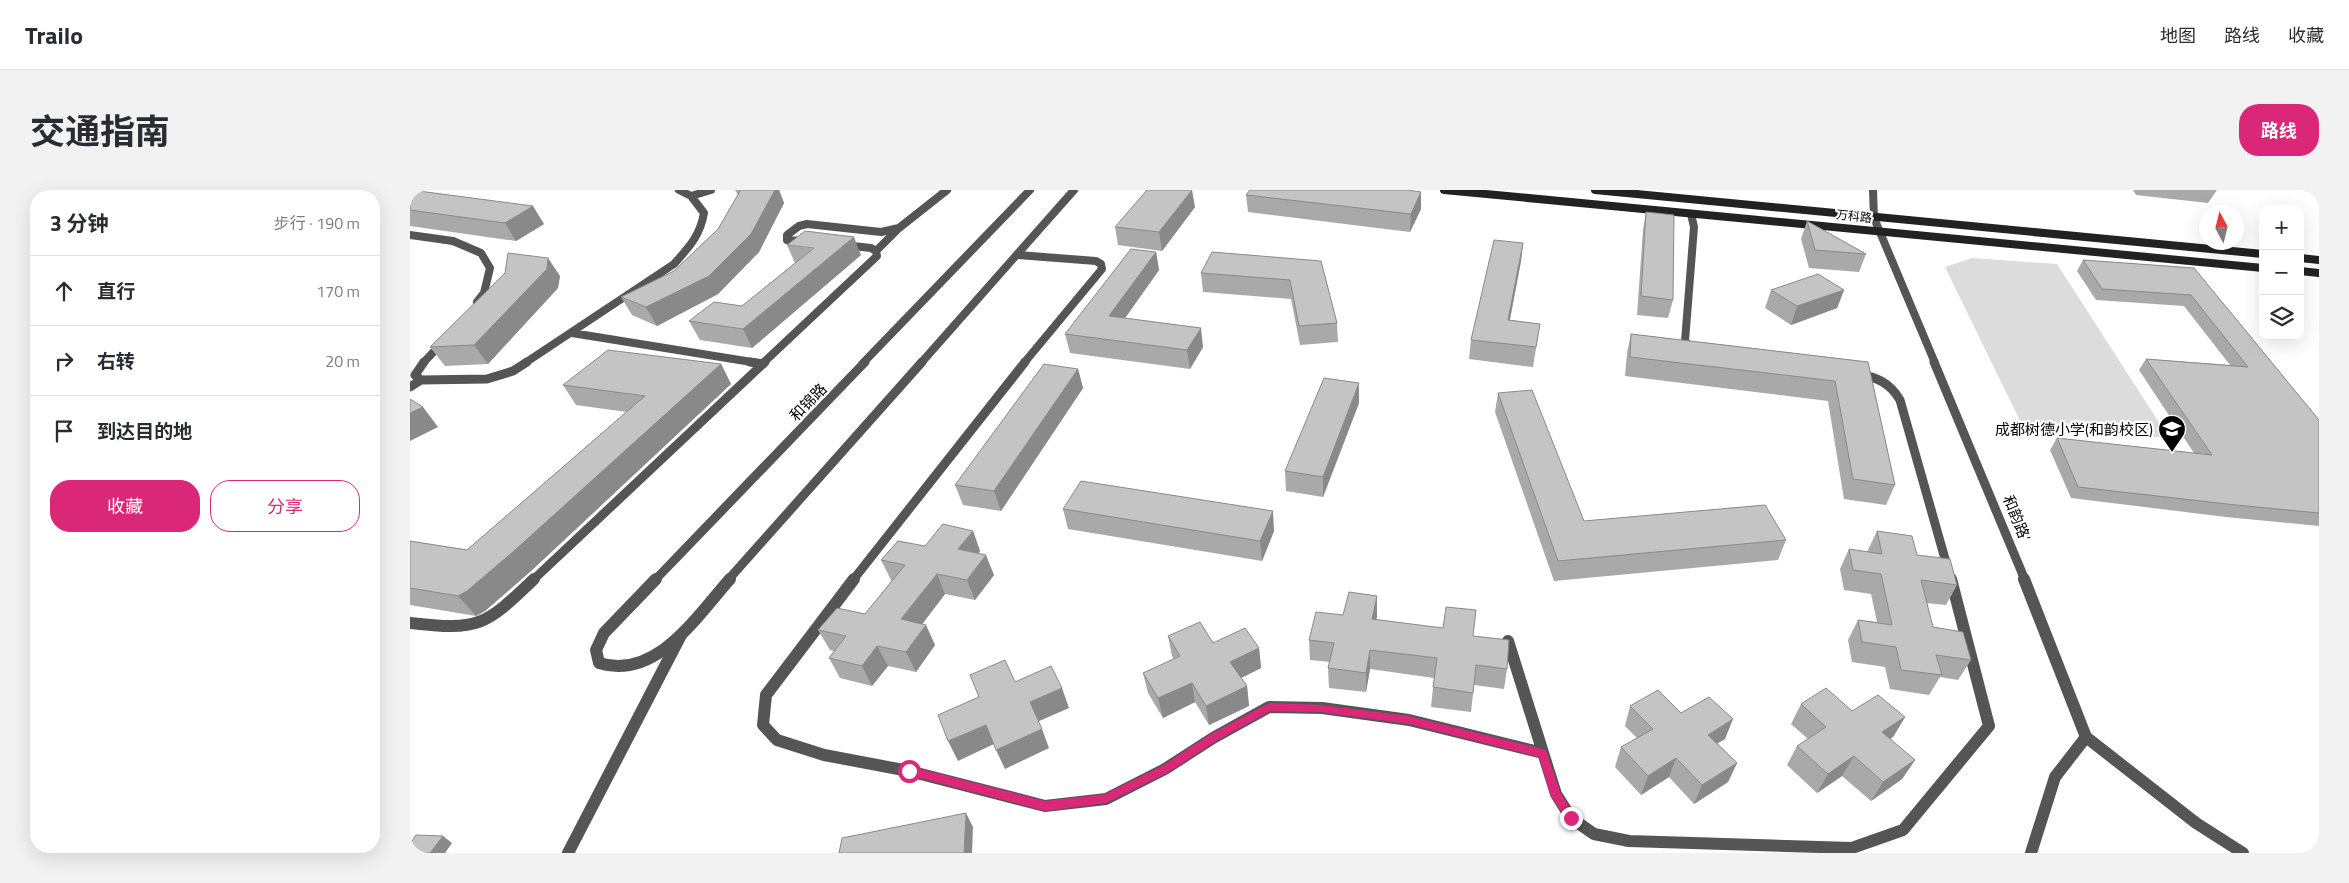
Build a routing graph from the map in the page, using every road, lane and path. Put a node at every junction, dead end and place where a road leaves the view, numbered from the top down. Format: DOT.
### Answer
graph roads {
  1 [pos="679,190"];
  2 [pos="711,190"];
  3 [pos="947,190"];
  4 [pos="1030,190"];
  5 [pos="1074,190"];
  6 [pos="1444,190"];
  7 [pos="1595,190"];
  8 [pos="1873,190"];
  9 [pos="691,196"];
  10 [pos="1691,214"];
  11 [pos="1874,218"];
  12 [pos="899,228"];
  13 [pos="1879,230"];
  14 [pos="410,235"];
  15 [pos="815,242"];
  16 [pos="833,244"];
  17 [pos="876,251"];
  18 [pos="2259,254"];
  19 [pos="1018,255"];
  20 [pos="2304,258"];
  21 [pos="2319,260"];
  22 [pos="2259,268"];
  23 [pos="2304,271"];
  24 [pos="2319,273"];
  25 [pos="472,308"];
  26 [pos="451,334"];
  27 [pos="572,334"];
  28 [pos="1704,352"];
  29 [pos="763,364"];
  30 [pos="1847,373"];
  31 [pos="421,380"];
  32 [pos="410,387"];
  33 [pos="410,623"];
  34 [pos="682,634"];
  35 [pos="1508,641"];
  36 [pos="2086,737"];
  37 [pos="1543,753"];
  38 [pos="568,853"];
  39 [pos="2031,853"];
  40 [pos="2243,853"];
  1 -- 9 [label="street"];
  2 -- 9 [label="street"];
  3 -- 12 [label="street"];
  4 -- 34 [label="street, 和锦路"];
  5 -- 19 [label="street"];
  6 -- 10 [label="main road, 万科路"];
  7 -- 11 [label="main road, 万科路"];
  8 -- 11 [label="street, 和韵路’"];
  9 -- 27 [label="street"];
  10 -- 13 [label="main road, 万科路"];
  10 -- 28 [label="street"];
  11 -- 13 [label="street, 和韵路’"];
  11 -- 18 [label="main road, 万科路"];
  12 -- 15 [label="street"];
  12 -- 17 [label="street"];
  13 -- 22 [label="main road, 万科路"];
  13 -- 36 [label="street, 和韵路’"];
  14 -- 25 [label="street"];
  16 -- 17 [label="street"];
  17 -- 29 [label="street"];
  19 -- 34 [label="street"];
  19 -- 37 [label="street"];
  20 -- 21 [label="main road"];
  23 -- 24 [label="main road"];
  26 -- 31 [label="street"];
  27 -- 29 [label="street"];
  27 -- 31 [label="street"];
  29 -- 33 [label="street"];
  30 -- 37 [label="street"];
  31 -- 32 [label="street"];
  34 -- 38 [label="street"];
  35 -- 37 [label="street"];
  36 -- 39 [label="street"];
  36 -- 40 [label="street"];
}
